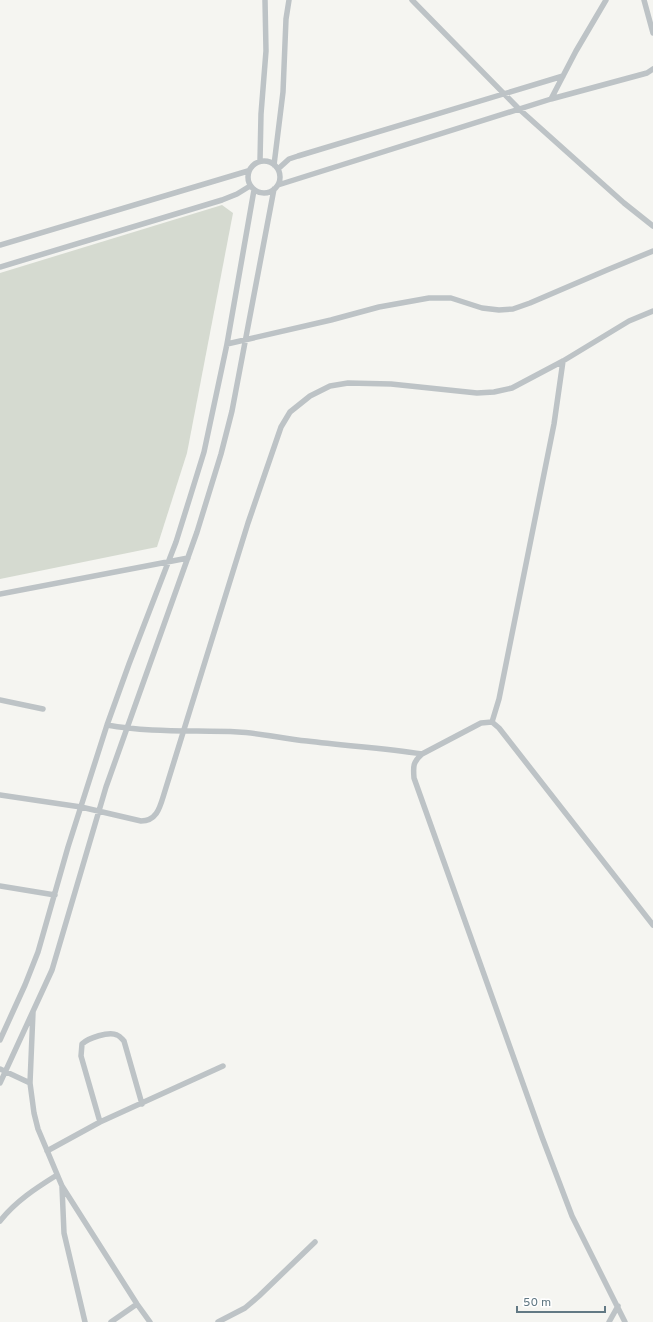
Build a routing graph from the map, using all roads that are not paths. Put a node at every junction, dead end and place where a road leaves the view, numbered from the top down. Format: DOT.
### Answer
graph roads {
  1 [pos="265,0"];
  2 [pos="289,0"];
  3 [pos="412,0"];
  4 [pos="606,0"];
  5 [pos="644,0"];
  6 [pos="653,33"];
  7 [pos="653,69"];
  8 [pos="563,76"];
  9 [pos="504,93"];
  10 [pos="551,99"];
  11 [pos="519,109"];
  12 [pos="260,161"];
  13 [pos="276,167"];
  14 [pos="248,171"];
  15 [pos="276,187"];
  16 [pos="252,188"];
  17 [pos="653,226"];
  18 [pos="0,245"];
  19 [pos="653,251"];
  20 [pos="0,267"];
  21 [pos="653,311"];
  22 [pos="245,340"];
  23 [pos="226,344"];
  24 [pos="563,361"];
  25 [pos="188,558"];
  26 [pos="168,561"];
  27 [pos="0,594"];
  28 [pos="0,700"];
  29 [pos="43,709"];
  30 [pos="492,722"];
  31 [pos="108,725"];
  32 [pos="128,729"];
  33 [pos="183,731"];
  34 [pos="422,754"];
  35 [pos="0,795"];
  36 [pos="81,807"];
  37 [pos="99,811"];
  38 [pos="0,886"];
  39 [pos="55,895"];
  40 [pos="653,925"];
  41 [pos="33,1010"];
  42 [pos="0,1040"];
  43 [pos="223,1066"];
  44 [pos="3,1070"];
  45 [pos="0,1083"];
  46 [pos="30,1083"];
  47 [pos="142,1104"];
  48 [pos="100,1122"];
  49 [pos="47,1151"];
  50 [pos="57,1175"];
  51 [pos="62,1186"];
  52 [pos="0,1221"];
  53 [pos="315,1242"];
  54 [pos="137,1304"];
  55 [pos="618,1306"];
  56 [pos="85,1322"];
  57 [pos="111,1322"];
  58 [pos="150,1322"];
  59 [pos="218,1322"];
  60 [pos="609,1322"];
  61 [pos="625,1322"];
  1 -- 12 [label="lane"];
  2 -- 13 [label="lane"];
  3 -- 9 [label="lane"];
  4 -- 8 [label="lane"];
  5 -- 6 [label="lane"];
  7 -- 10 [label="lane"];
  8 -- 9 [label="lane"];
  8 -- 10 [label="lane"];
  9 -- 11 [label="lane"];
  9 -- 13 [label="lane"];
  10 -- 11 [label="lane"];
  11 -- 15 [label="lane"];
  11 -- 17 [label="lane"];
  12 -- 13 [label="lane"];
  12 -- 14 [label="lane"];
  13 -- 15 [label="lane"];
  14 -- 16 [label="lane"];
  14 -- 18 [label="lane"];
  15 -- 16 [label="lane"];
  15 -- 22 [label="lane"];
  16 -- 20 [label="lane"];
  16 -- 23 [label="lane"];
  19 -- 22 [label="lane"];
  21 -- 24 [label="lane"];
  22 -- 23 [label="lane"];
  22 -- 25 [label="lane"];
  23 -- 26 [label="lane"];
  24 -- 30 [label="lane"];
  24 -- 33 [label="lane"];
  25 -- 26 [label="lane"];
  25 -- 32 [label="lane"];
  26 -- 27 [label="lane"];
  26 -- 31 [label="lane"];
  28 -- 29 [label="lane"];
  30 -- 34 [label="lane"];
  30 -- 40 [label="lane"];
  31 -- 32 [label="lane"];
  31 -- 36 [label="lane"];
  32 -- 33 [label="lane"];
  32 -- 37 [label="lane"];
  33 -- 34 [label="lane"];
  33 -- 37 [label="lane"];
  34 -- 55 [label="lane"];
  35 -- 36 [label="lane"];
  36 -- 37 [label="lane"];
  36 -- 39 [label="lane"];
  37 -- 41 [label="lane"];
  38 -- 39 [label="lane"];
  39 -- 42 [label="lane"];
  41 -- 44 [label="lane"];
  41 -- 46 [label="lane"];
  43 -- 47 [label="lane"];
  44 -- 45 [label="lane"];
  44 -- 46 [label="lane"];
  46 -- 49 [label="lane"];
  47 -- 48 [label="lane"];
  47 -- 48 [label="lane"];
  48 -- 49 [label="lane"];
  49 -- 50 [label="lane"];
  50 -- 51 [label="lane"];
  50 -- 52 [label="lane"];
  51 -- 54 [label="lane"];
  51 -- 56 [label="lane"];
  53 -- 59 [label="lane"];
  54 -- 57 [label="lane"];
  54 -- 58 [label="lane"];
  55 -- 60 [label="lane"];
  55 -- 61 [label="lane"];
}
